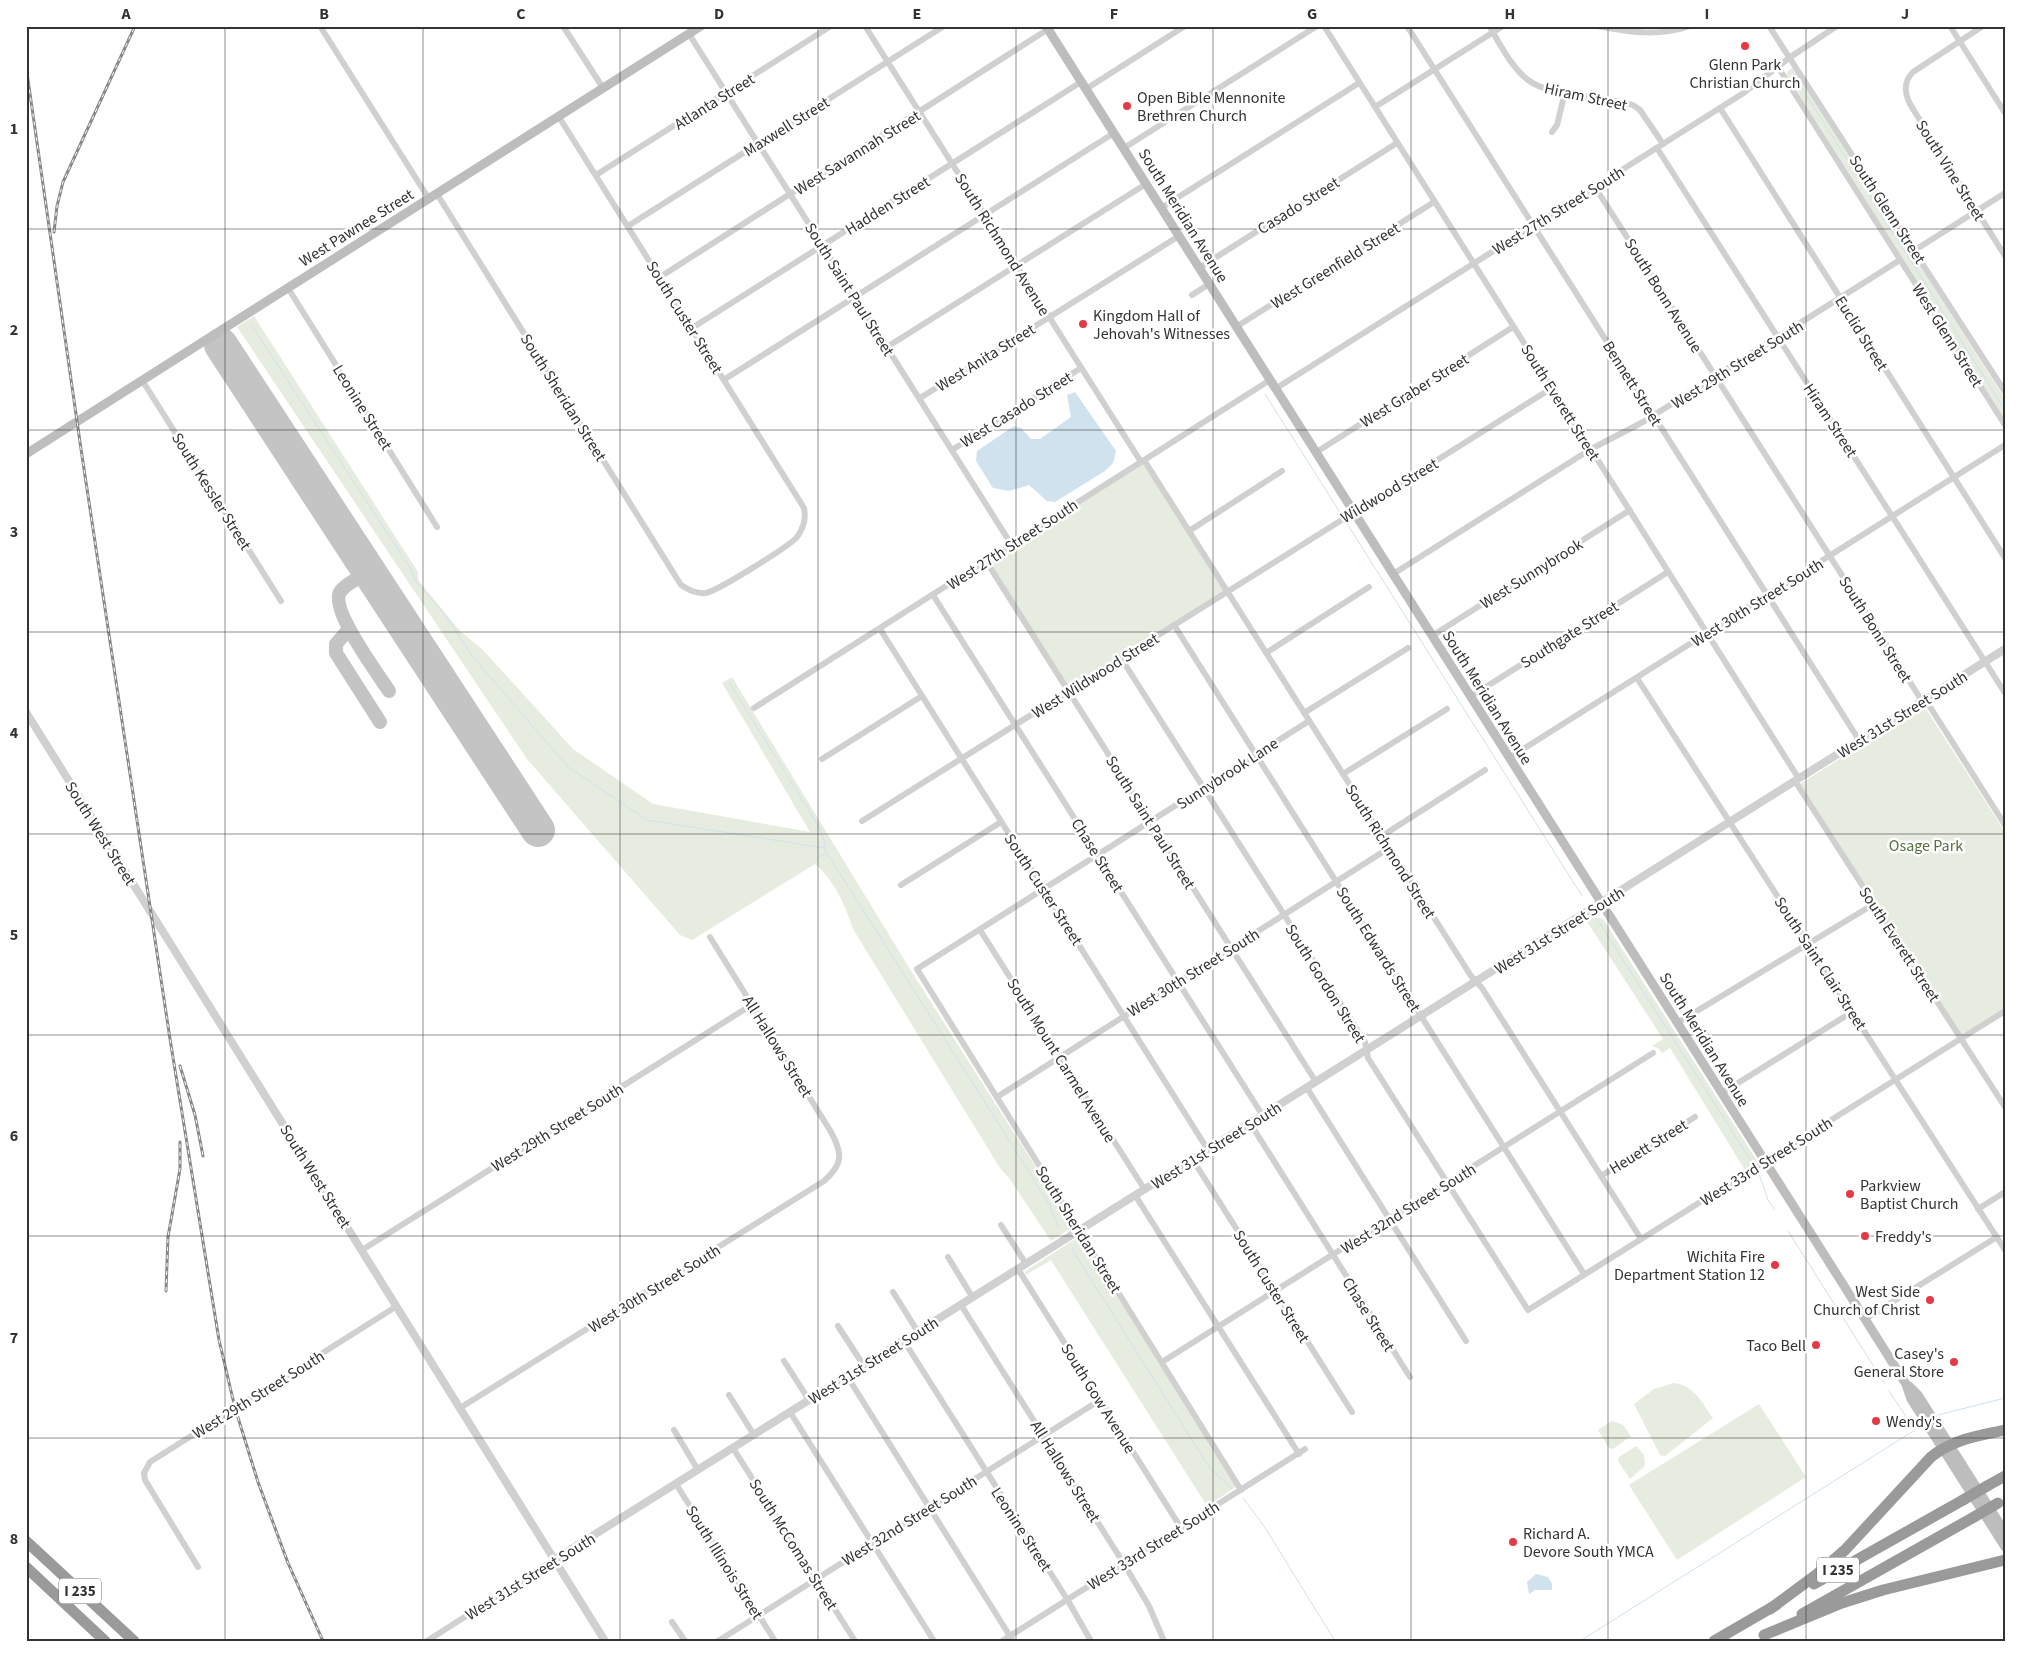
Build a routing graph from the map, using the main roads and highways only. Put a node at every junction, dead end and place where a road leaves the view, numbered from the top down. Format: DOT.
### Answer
graph roads {
  1 [pos="701,26"];
  2 [pos="1050,28"];
  3 [pos="26,454"];
  4 [pos="2005,1430"];
  5 [pos="1946,1446"];
  6 [pos="2005,1476"];
  7 [pos="2001,1502"];
  8 [pos="2005,1532"];
  9 [pos="26,1541"];
  10 [pos="2005,1546"];
  11 [pos="2005,1560"];
  12 [pos="26,1567"];
  13 [pos="1770,1609"];
  14 [pos="1760,1638"];
  15 [pos="105,1641"];
  16 [pos="134,1641"];
  17 [pos="1714,1641"];
  1 -- 3 [label="main road, West Pawnee Street"];
  2 -- 5 [label="main road, South Meridian Avenue"];
  4 -- 5 [label="highway"];
  5 -- 8 [label="main road, South Meridian Avenue"];
  5 -- 10 [label="main road, South Meridian Avenue"];
  5 -- 13 [label="highway"];
  6 -- 13 [label="highway, I 235, bridge"];
  7 -- 14 [label="highway, I 235, bridge"];
  9 -- 16 [label="highway, I 235"];
  11 -- 14 [label="highway"];
  12 -- 15 [label="highway, I 235"];
  13 -- 17 [label="highway, I 235"];
}
